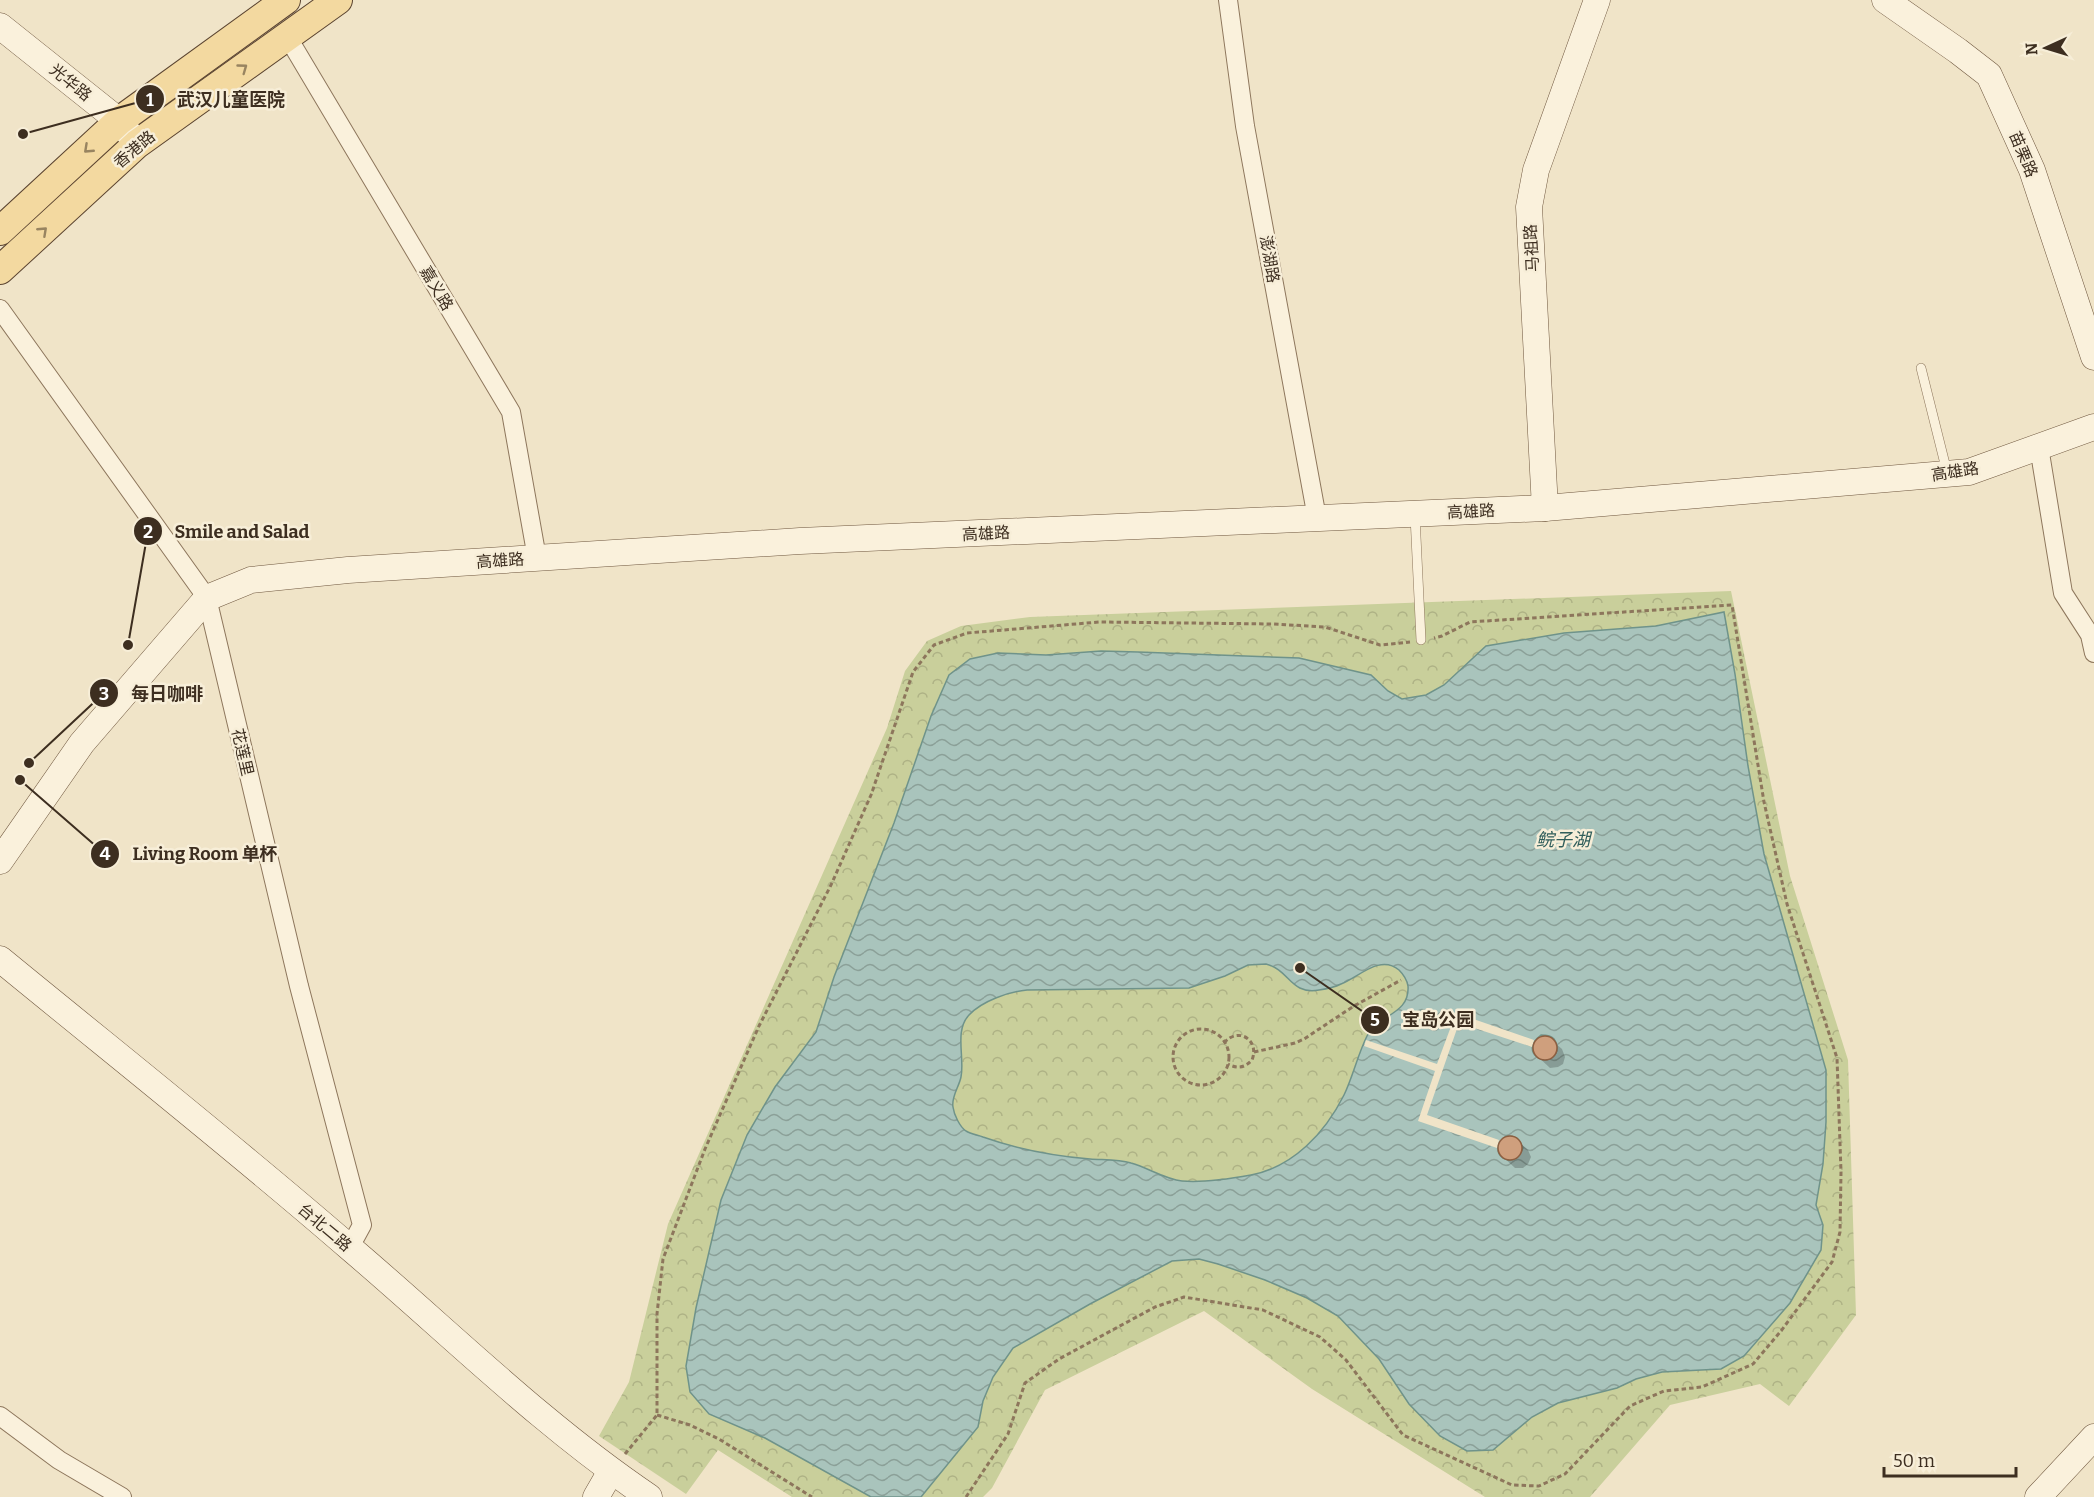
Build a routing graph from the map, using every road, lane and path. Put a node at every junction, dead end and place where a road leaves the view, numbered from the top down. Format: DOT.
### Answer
graph roads {
  1 [pos="286,0"];
  2 [pos="338,0"];
  3 [pos="1228,0"];
  4 [pos="1597,0"];
  5 [pos="1885,0"];
  6 [pos="0,26"];
  7 [pos="287,36"];
  8 [pos="119,121"];
  9 [pos="137,144"];
  10 [pos="0,231"];
  11 [pos="0,270"];
  12 [pos="0,309"];
  13 [pos="2094,357"];
  14 [pos="1921,368"];
  15 [pos="2094,426"];
  16 [pos="2039,447"];
  17 [pos="1948,474"];
  18 [pos="1545,508"];
  19 [pos="1415,514"];
  20 [pos="1317,518"];
  21 [pos="537,558"];
  22 [pos="207,598"];
  23 [pos="1421,640"];
  24 [pos="2094,653"];
  25 [pos="0,861"];
  26 [pos="0,960"];
  27 [pos="1401,980"];
  28 [pos="1224,1043"];
  29 [pos="1254,1052"];
  30 [pos="1228,1064"];
  31 [pos="350,1247"];
  32 [pos="657,1415"];
  33 [pos="0,1416"];
  34 [pos="2094,1437"];
  35 [pos="611,1471"];
  36 [pos="122,1497"];
  37 [pos="596,1497"];
  38 [pos="649,1497"];
  39 [pos="812,1497"];
  40 [pos="966,1497"];
  41 [pos="2038,1497"];
  1 -- 8 [label="main road, 香港路"];
  2 -- 7 [label="main road, 香港路"];
  3 -- 20 [label="street, 澎湖路"];
  4 -- 18 [label="street, 马祖路"];
  5 -- 13 [label="street, 苗栗路"];
  6 -- 8 [label="street, 光华路"];
  9 -- 7 [label="main road, 香港路, one-way"];
  7 -- 21 [label="street, 嘉义路"];
  8 -- 9 [label="street, 光华路"];
  8 -- 10 [label="main road, 香港路, one-way"];
  11 -- 9 [label="main road, 香港路, one-way"];
  12 -- 22 [label="street, 花莲里"];
  14 -- 17 [label="lane"];
  15 -- 16 [label="street, 高雄路"];
  16 -- 17 [label="street, 高雄路"];
  16 -- 24 [label="street"];
  17 -- 18 [label="street, 高雄路"];
  18 -- 19 [label="street, 高雄路"];
  19 -- 20 [label="street, 高雄路"];
  19 -- 23 [label="lane"];
  20 -- 21 [label="street, 高雄路"];
  21 -- 22 [label="street, 高雄路"];
  22 -- 25 [label="street, 高雄路"];
  22 -- 31 [label="street, 花莲里"];
  23 -- 32 [label="path"];
  23 -- 40 [label="path"];
  26 -- 31 [label="street, 台北二路"];
  27 -- 29 [label="path"];
  28 -- 29 [label="path"];
  28 -- 30 [label="path"];
  28 -- 30 [label="path"];
  29 -- 30 [label="path"];
  31 -- 35 [label="street, 台北二路"];
  32 -- 35 [label="path"];
  32 -- 39 [label="path"];
  33 -- 36 [label="street"];
  34 -- 41 [label="street"];
  35 -- 37 [label="street"];
  35 -- 38 [label="street, 台北二路"];
}
